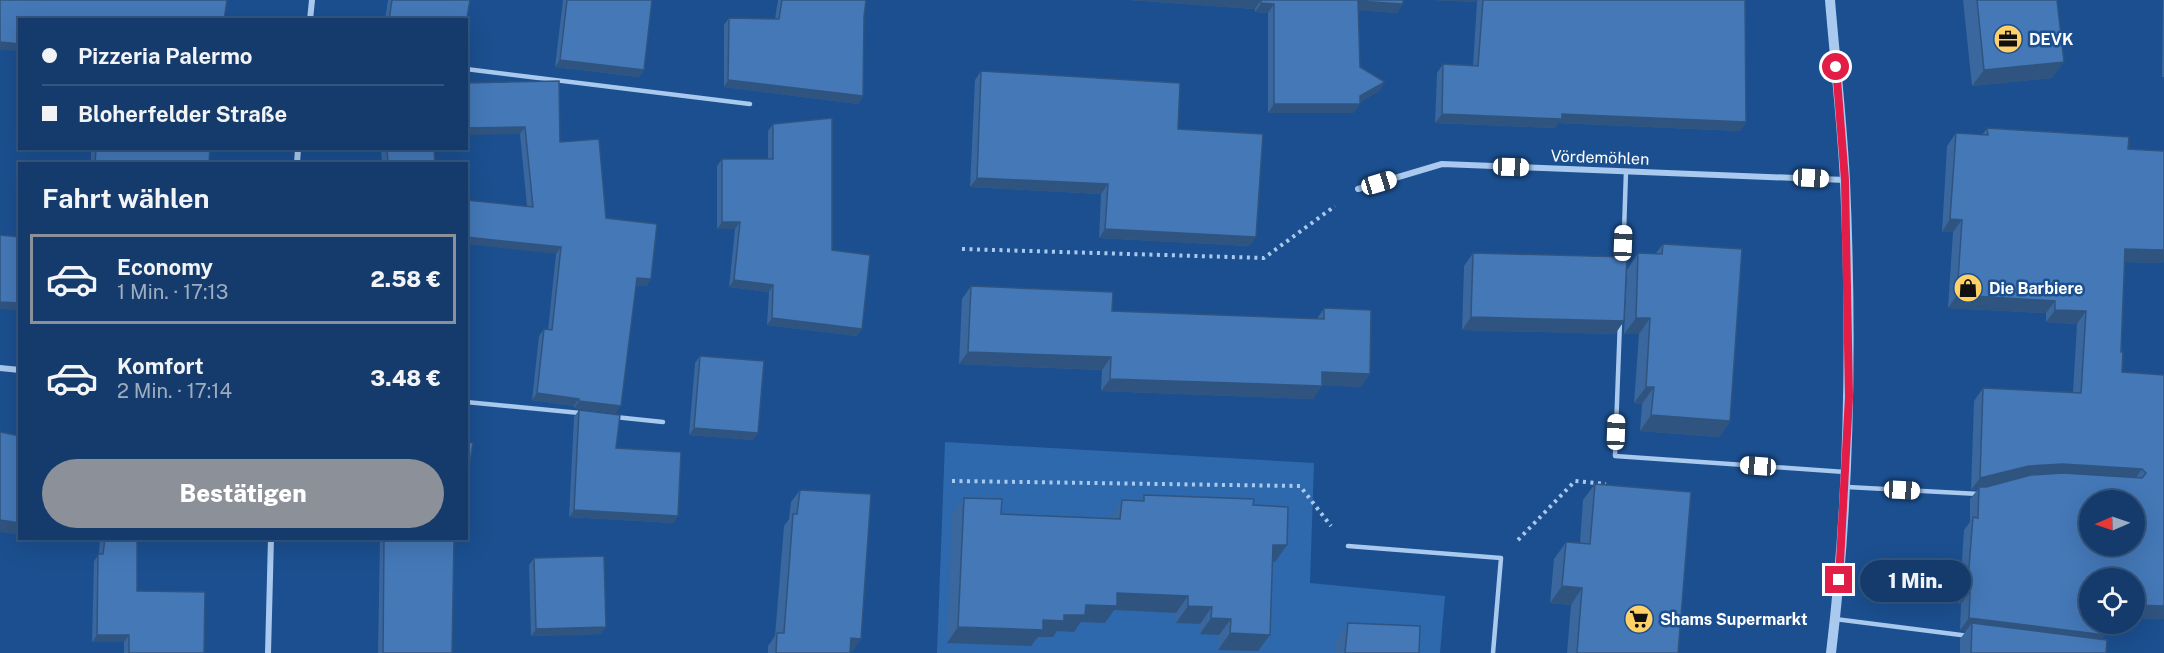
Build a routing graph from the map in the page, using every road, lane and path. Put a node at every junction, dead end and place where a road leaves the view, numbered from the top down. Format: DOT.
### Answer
graph roads {
  1 [pos="312,0"];
  2 [pos="1830,0"];
  3 [pos="310,18"];
  4 [pos="468,69"];
  5 [pos="750,104"];
  6 [pos="1626,171"];
  7 [pos="1845,180"];
  8 [pos="1358,189"];
  9 [pos="962,249"];
  10 [pos="1622,266"];
  11 [pos="1621,314"];
  12 [pos="0,368"];
  13 [pos="18,370"];
  14 [pos="468,402"];
  15 [pos="582,413"];
  16 [pos="605,416"];
  17 [pos="663,422"];
  18 [pos="1845,472"];
  19 [pos="952,481"];
  20 [pos="1608,484"];
  21 [pos="1844,487"];
  22 [pos="1988,492"];
  23 [pos="271,540"];
  24 [pos="1347,546"];
  25 [pos="1501,558"];
  26 [pos="1835,619"];
  27 [pos="1978,637"];
  28 [pos="268,653"];
  29 [pos="1493,653"];
  30 [pos="1831,653"];
  1 -- 3 [label="street"];
  2 -- 7 [label="street"];
  4 -- 5 [label="lane"];
  6 -- 7 [label="street, Vördemöhlen"];
  6 -- 8 [label="street, Vördemöhlen"];
  6 -- 10 [label="lane"];
  7 -- 18 [label="street"];
  8 -- 9 [label="path"];
  11 -- 18 [label="lane"];
  12 -- 13 [label="street"];
  14 -- 15 [label="lane"];
  16 -- 17 [label="lane"];
  18 -- 21 [label="street"];
  19 -- 24 [label="path"];
  20 -- 25 [label="path"];
  21 -- 22 [label="lane"];
  21 -- 26 [label="street"];
  23 -- 28 [label="street"];
  24 -- 25 [label="lane"];
  25 -- 29 [label="lane"];
  26 -- 27 [label="lane"];
  26 -- 30 [label="street"];
}
